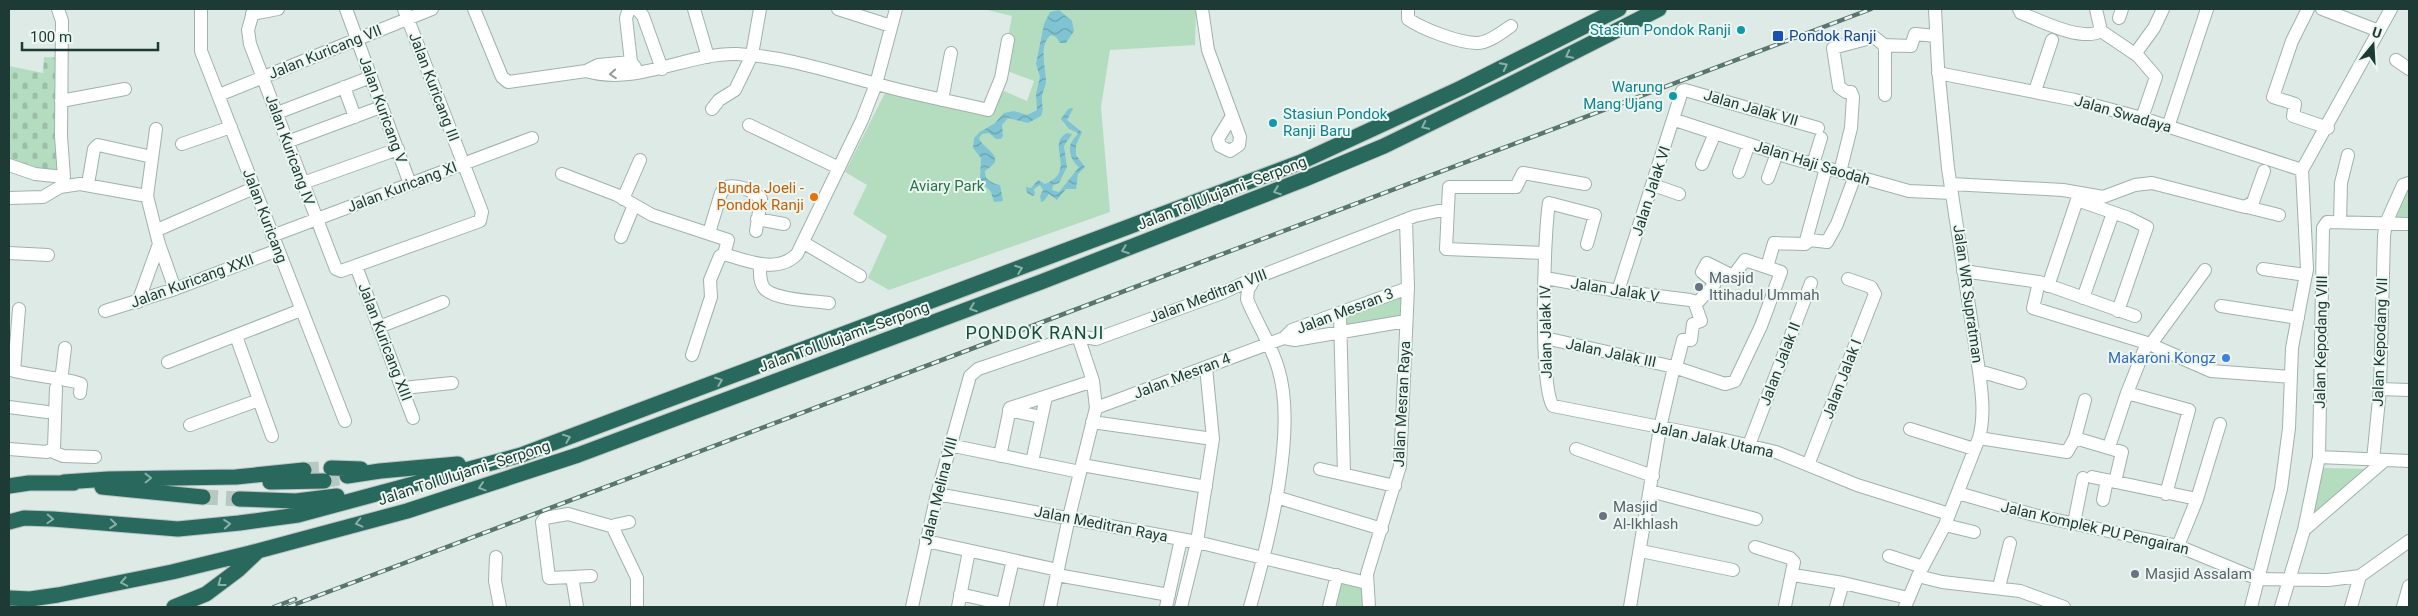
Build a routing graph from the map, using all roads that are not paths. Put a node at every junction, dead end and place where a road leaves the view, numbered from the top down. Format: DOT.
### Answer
graph roads {
  1 [pos="58,9"];
  2 [pos="202,9"];
  3 [pos="278,9"];
  4 [pos="346,9"];
  5 [pos="432,9"];
  6 [pos="474,9"];
  7 [pos="629,9"];
  8 [pos="637,9"];
  9 [pos="694,9"];
  10 [pos="760,9"];
  11 [pos="838,9"];
  12 [pos="896,9"];
  13 [pos="1202,9"];
  14 [pos="1408,9"];
  15 [pos="1619,9"];
  16 [pos="1659,9"];
  17 [pos="1935,9"];
  18 [pos="2019,9"];
  19 [pos="2096,9"];
  20 [pos="2163,9"];
  21 [pos="2207,9"];
  22 [pos="2308,9"];
  23 [pos="2322,9"];
  24 [pos="2391,9"];
  25 [pos="253,11"];
  26 [pos="406,13"];
  27 [pos="891,26"];
  28 [pos="1511,26"];
  29 [pos="2102,30"];
  30 [pos="2379,31"];
  31 [pos="1936,36"];
  32 [pos="357,39"];
  33 [pos="1008,40"];
  34 [pos="2052,40"];
  35 [pos="1885,45"];
  36 [pos="951,53"];
  37 [pos="2135,54"];
  38 [pos="752,55"];
  39 [pos="708,57"];
  40 [pos="2396,60"];
  41 [pos="631,62"];
  42 [pos="662,69"];
  43 [pos="2409,69"];
  44 [pos="586,71"];
  45 [pos="640,72"];
  46 [pos="1938,73"];
  47 [pos="263,77"];
  48 [pos="372,77"];
  49 [pos="876,84"];
  50 [pos="344,87"];
  51 [pos="125,89"];
  52 [pos="1684,90"];
  53 [pos="2035,91"];
  54 [pos="219,95"];
  55 [pos="1885,95"];
  56 [pos="942,100"];
  57 [pos="61,101"];
  58 [pos="381,107"];
  59 [pos="712,109"];
  60 [pos="277,113"];
  61 [pos="1232,116"];
  62 [pos="355,117"];
  63 [pos="2142,118"];
  64 [pos="1675,120"];
  65 [pos="749,125"];
  66 [pos="2168,126"];
  67 [pos="231,127"];
  68 [pos="2328,128"];
  69 [pos="156,129"];
  70 [pos="1221,132"];
  71 [pos="1715,133"];
  72 [pos="1238,134"];
  73 [pos="532,138"];
  74 [pos="287,142"];
  75 [pos="182,144"];
  76 [pos="1749,144"];
  77 [pos="398,149"];
  78 [pos="1777,153"];
  79 [pos="2348,155"];
  80 [pos="152,157"];
  81 [pos="640,160"];
  82 [pos="463,164"];
  83 [pos="1702,164"];
  84 [pos="9,165"];
  85 [pos="1820,166"];
  86 [pos="839,168"];
  87 [pos="2302,170"];
  88 [pos="2264,171"];
  89 [pos="1739,172"];
  90 [pos="1840,172"];
  91 [pos="562,174"];
  92 [pos="1855,176"];
  93 [pos="1768,178"];
  94 [pos="2409,182"];
  95 [pos="303,183"];
  96 [pos="88,184"];
  97 [pos="410,184"];
  98 [pos="1585,184"];
  99 [pos="1653,185"];
  100 [pos="254,188"];
  101 [pos="1951,189"];
  102 [pos="1679,194"];
  103 [pos="147,196"];
  104 [pos="9,198"];
  105 [pos="629,202"];
  106 [pos="2248,207"];
  107 [pos="1447,209"];
  108 [pos="2113,213"];
  109 [pos="2279,216"];
  110 [pos="316,220"];
  111 [pos="1406,220"];
  112 [pos="2340,222"];
  113 [pos="2386,223"];
  114 [pos="784,224"];
  115 [pos="2409,224"];
  116 [pos="157,230"];
  117 [pos="708,234"];
  118 [pos="272,236"];
  119 [pos="621,237"];
  120 [pos="804,243"];
  121 [pos="159,244"];
  122 [pos="1587,244"];
  123 [pos="1805,244"];
  124 [pos="278,250"];
  125 [pos="9,253"];
  126 [pos="1545,253"];
  127 [pos="724,254"];
  128 [pos="48,256"];
  129 [pos="760,264"];
  130 [pos="356,266"];
  131 [pos="1767,267"];
  132 [pos="2263,269"];
  133 [pos="2205,270"];
  134 [pos="1963,271"];
  135 [pos="2306,275"];
  136 [pos="860,276"];
  137 [pos="1255,278"];
  138 [pos="1545,278"];
  139 [pos="1848,279"];
  140 [pos="1811,283"];
  141 [pos="2043,284"];
  142 [pos="1408,288"];
  143 [pos="175,289"];
  144 [pos="1618,292"];
  145 [pos="1222,293"];
  146 [pos="2083,298"];
  147 [pos="1689,301"];
  148 [pos="138,302"];
  149 [pos="443,302"];
  150 [pos="830,303"];
  151 [pos="1250,305"];
  152 [pos="2221,306"];
  153 [pos="19,309"];
  154 [pos="301,310"];
  155 [pos="105,311"];
  156 [pos="2118,311"];
  157 [pos="1340,314"];
  158 [pos="2135,316"];
  159 [pos="2298,318"];
  160 [pos="1406,321"];
  161 [pos="379,327"];
  162 [pos="1340,332"];
  163 [pos="236,336"];
  164 [pos="1078,336"];
  165 [pos="1284,338"];
  166 [pos="1545,338"];
  167 [pos="2149,343"];
  168 [pos="1269,344"];
  169 [pos="65,348"];
  170 [pos="692,356"];
  171 [pos="168,362"];
  172 [pos="11,364"];
  173 [pos="1206,367"];
  174 [pos="1675,367"];
  175 [pos="1979,371"];
  176 [pos="970,376"];
  177 [pos="2290,377"];
  178 [pos="1093,381"];
  179 [pos="2020,383"];
  180 [pos="57,384"];
  181 [pos="452,384"];
  182 [pos="403,388"];
  183 [pos="2380,389"];
  184 [pos="2409,390"];
  185 [pos="80,393"];
  186 [pos="2127,393"];
  187 [pos="1046,397"];
  188 [pos="259,400"];
  189 [pos="2086,400"];
  190 [pos="9,407"];
  191 [pos="1558,407"];
  192 [pos="1096,408"];
  193 [pos="1009,410"];
  194 [pos="47,412"];
  195 [pos="1042,417"];
  196 [pos="414,418"];
  197 [pos="345,420"];
  198 [pos="1092,422"];
  199 [pos="2220,424"];
  200 [pos="190,425"];
  201 [pos="1660,428"];
  202 [pos="1910,429"];
  203 [pos="272,436"];
  204 [pos="2075,438"];
  205 [pos="1213,439"];
  206 [pos="1977,443"];
  207 [pos="949,445"];
  208 [pos="1749,445"];
  209 [pos="2109,447"];
  210 [pos="9,449"];
  211 [pos="1576,449"];
  212 [pos="51,451"];
  213 [pos="521,455"];
  214 [pos="1000,456"];
  215 [pos="2319,456"];
  216 [pos="96,457"];
  217 [pos="2379,461"];
  218 [pos="2409,461"];
  219 [pos="1032,462"];
  220 [pos="454,465"];
  221 [pos="1808,465"];
  222 [pos="331,468"];
  223 [pos="1081,469"];
  224 [pos="1320,469"];
  225 [pos="304,470"];
  226 [pos="380,471"];
  227 [pos="1344,474"];
  228 [pos="347,476"];
  229 [pos="1653,476"];
  230 [pos="236,477"];
  231 [pos="324,481"];
  232 [pos="2111,481"];
  233 [pos="64,482"];
  234 [pos="9,486"];
  235 [pos="1395,486"];
  236 [pos="1206,487"];
  237 [pos="1650,491"];
  238 [pos="1958,493"];
  239 [pos="937,494"];
  240 [pos="2166,494"];
  241 [pos="203,496"];
  242 [pos="1276,497"];
  243 [pos="239,499"];
  244 [pos="2197,499"];
  245 [pos="2103,500"];
  246 [pos="1069,517"];
  247 [pos="1756,519"];
  248 [pos="1947,520"];
  249 [pos="9,522"];
  250 [pos="629,522"];
  251 [pos="2074,523"];
  252 [pos="614,527"];
  253 [pos="1382,529"];
  254 [pos="2304,530"];
  255 [pos="1974,532"];
  256 [pos="1180,538"];
  257 [pos="2409,541"];
  258 [pos="926,542"];
  259 [pos="1197,542"];
  260 [pos="2010,543"];
  261 [pos="2178,546"];
  262 [pos="1755,547"];
  263 [pos="258,551"];
  264 [pos="969,551"];
  265 [pos="1641,551"];
  266 [pos="1264,556"];
  267 [pos="1889,556"];
  268 [pos="496,557"];
  269 [pos="1013,560"];
  270 [pos="1174,567"];
  271 [pos="1919,569"];
  272 [pos="1190,570"];
  273 [pos="1734,570"];
  274 [pos="1058,572"];
  275 [pos="1337,575"];
  276 [pos="1792,575"];
  277 [pos="591,576"];
  278 [pos="2360,576"];
  279 [pos="572,577"];
  280 [pos="2258,578"];
  281 [pos="2291,580"];
  282 [pos="1843,582"];
  283 [pos="1367,583"];
  284 [pos="2409,586"];
  285 [pos="1999,587"];
  286 [pos="960,594"];
  287 [pos="9,598"];
  288 [pos="1167,601"];
  289 [pos="2034,601"];
  290 [pos="1907,603"];
  291 [pos="1003,606"];
  292 [pos="1785,606"];
  293 [pos="174,607"];
  294 [pos="500,607"];
  295 [pos="577,607"];
  296 [pos="637,607"];
  297 [pos="912,607"];
  298 [pos="958,607"];
  299 [pos="1050,607"];
  300 [pos="1181,607"];
  301 [pos="1250,607"];
  302 [pos="1328,607"];
  303 [pos="1369,607"];
  304 [pos="1630,607"];
  305 [pos="1836,607"];
  306 [pos="2064,607"];
  307 [pos="2251,607"];
  308 [pos="2281,607"];
  309 [pos="2351,607"];
  310 [pos="2403,607"];
  1 -- 57 [label="street"];
  2 -- 54 [label="street, Jalan Kuricang"];
  3 -- 25 [label="street"];
  4 -- 32 [label="street, Jalan Kuricang V"];
  5 -- 26 [label="street, Jalan Kuricang VII"];
  6 -- 44 [label="street"];
  7 -- 41 [label="street"];
  8 -- 42 [label="street"];
  9 -- 39 [label="street"];
  10 -- 38 [label="street"];
  11 -- 27 [label="street"];
  12 -- 27 [label="street"];
  13 -- 61 [label="street"];
  14 -- 28 [label="street"];
  213 -- 15 [label="highway, Jalan Tol Ulujami–Serpong, one-way"];
  16 -- 263 [label="highway, Jalan Tol Ulujami–Serpong, one-way"];
  17 -- 31 [label="street, Jalan WR Supratman"];
  18 -- 29 [label="street"];
  19 -- 29 [label="street"];
  20 -- 37 [label="street"];
  21 -- 66 [label="street"];
  22 -- 68 [label="street"];
  23 -- 30 [label="street"];
  24 -- 30 [label="street"];
  25 -- 47 [label="street, Jalan Kuricang IV"];
  26 -- 32 [label="street, Jalan Kuricang VII"];
  26 -- 82 [label="street, Jalan Kuricang III"];
  27 -- 49 [label="street"];
  29 -- 37 [label="street"];
  30 -- 68 [label="street"];
  31 -- 35 [label="street"];
  31 -- 46 [label="street, Jalan WR Supratman"];
  32 -- 47 [label="street, Jalan Kuricang VII"];
  32 -- 48 [label="street, Jalan Kuricang V"];
  33 -- 56 [label="street"];
  34 -- 53 [label="street"];
  35 -- 55 [label="street"];
  35 -- 90 [label="street"];
  36 -- 56 [label="street"];
  37 -- 63 [label="street"];
  38 -- 39 [label="street"];
  38 -- 49 [label="street"];
  38 -- 59 [label="street"];
  39 -- 42 [label="street"];
  40 -- 43 [label="street"];
  41 -- 44 [label="street"];
  41 -- 45 [label="street"];
  42 -- 45 [label="street"];
  45 -- 44 [label="street, one-way"];
  46 -- 53 [label="street, Jalan Swadaya"];
  46 -- 101 [label="street, Jalan WR Supratman"];
  47 -- 54 [label="street, Jalan Kuricang VII"];
  47 -- 60 [label="street, Jalan Kuricang IV"];
  48 -- 50 [label="street"];
  48 -- 58 [label="street, Jalan Kuricang V"];
  49 -- 56 [label="street"];
  49 -- 86 [label="street"];
  50 -- 60 [label="street"];
  50 -- 62 [label="street"];
  51 -- 57 [label="street"];
  52 -- 64 [label="street, Jalan Jalak VI"];
  52 -- 85 [label="street, Jalan Jalak VII"];
  53 -- 63 [label="street, Jalan Swadaya"];
  54 -- 67 [label="street, Jalan Kuricang"];
  57 -- 84 [label="street"];
  58 -- 62 [label="street"];
  58 -- 77 [label="street, Jalan Kuricang V"];
  60 -- 74 [label="street, Jalan Kuricang IV"];
  61 -- 70 [label="street"];
  61 -- 72 [label="street"];
  62 -- 74 [label="street"];
  63 -- 66 [label="street, Jalan Swadaya"];
  64 -- 71 [label="street, Jalan Haji Saodah"];
  64 -- 99 [label="street, Jalan Jalak VI"];
  65 -- 86 [label="street"];
  66 -- 87 [label="street, Jalan Swadaya"];
  67 -- 75 [label="street"];
  67 -- 100 [label="street, Jalan Kuricang"];
  68 -- 87 [label="street"];
  69 -- 80 [label="street"];
  70 -- 72 [label="street"];
  70 -- 72 [label="street"];
  71 -- 76 [label="street, Jalan Haji Saodah"];
  71 -- 83 [label="street"];
  73 -- 82 [label="street, Jalan Kuricang XI"];
  74 -- 95 [label="street, Jalan Kuricang IV"];
  76 -- 78 [label="street, Jalan Haji Saodah"];
  76 -- 89 [label="street"];
  77 -- 95 [label="street"];
  77 -- 97 [label="street, Jalan Kuricang V"];
  78 -- 85 [label="street, Jalan Haji Saodah"];
  78 -- 93 [label="street"];
  79 -- 112 [label="street"];
  80 -- 96 [label="street"];
  80 -- 103 [label="street"];
  81 -- 105 [label="street"];
  82 -- 97 [label="street, Jalan Kuricang XI"];
  82 -- 130 [label="street, Jalan Kuricang III"];
  85 -- 90 [label="street, Jalan Haji Saodah"];
  85 -- 123 [label="street"];
  86 -- 120 [label="street"];
  87 -- 135 [label="street"];
  88 -- 106 [label="street"];
  90 -- 92 [label="street, Jalan Haji Saodah"];
  91 -- 105 [label="street"];
  92 -- 101 [label="street, Jalan Haji Saodah"];
  92 -- 123 [label="street"];
  94 -- 113 [label="street"];
  95 -- 110 [label="street, Jalan Kuricang IV"];
  96 -- 103 [label="street"];
  96 -- 104 [label="street"];
  97 -- 110 [label="street, Jalan Kuricang XI"];
  98 -- 107 [label="street"];
  99 -- 102 [label="street"];
  99 -- 144 [label="street, Jalan Jalak VI"];
  100 -- 116 [label="street"];
  100 -- 118 [label="street, Jalan Kuricang"];
  101 -- 106 [label="street, Jalan Haji Saodah"];
  101 -- 134 [label="street, Jalan WR Supratman"];
  103 -- 116 [label="street"];
  105 -- 117 [label="street"];
  105 -- 119 [label="street"];
  106 -- 109 [label="street, Jalan Haji Saodah"];
  107 -- 111 [label="street, Jalan Meditran VIII"];
  107 -- 126 [label="street"];
  108 -- 141 [label="street"];
  108 -- 146 [label="street"];
  108 -- 156 [label="street"];
  110 -- 118 [label="street, Jalan Kuricang XI"];
  110 -- 130 [label="street, Jalan Kuricang IV"];
  111 -- 137 [label="street, Jalan Meditran VIII"];
  111 -- 142 [label="street, Jalan Mesran Raya"];
  112 -- 113 [label="street"];
  112 -- 215 [label="street, Jalan Kepodang VIII"];
  113 -- 115 [label="street"];
  113 -- 183 [label="street, Jalan Kepodang VII"];
  114 -- 117 [label="street"];
  116 -- 121 [label="street"];
  117 -- 127 [label="street"];
  118 -- 124 [label="street, Jalan Kuricang"];
  120 -- 129 [label="street"];
  120 -- 136 [label="street"];
  121 -- 143 [label="street"];
  121 -- 148 [label="street"];
  122 -- 126 [label="street, Jalan Jalak IV"];
  123 -- 131 [label="street"];
  124 -- 143 [label="street, Jalan Kuricang XXII"];
  124 -- 154 [label="street, Jalan Kuricang"];
  125 -- 128 [label="street"];
  126 -- 138 [label="street, Jalan Jalak IV"];
  127 -- 129 [label="street"];
  127 -- 170 [label="street"];
  129 -- 150 [label="street"];
  130 -- 161 [label="street, Jalan Kuricang XIII"];
  131 -- 147 [label="street"];
  131 -- 174 [label="street"];
  132 -- 135 [label="street"];
  133 -- 167 [label="street"];
  134 -- 141 [label="street"];
  134 -- 175 [label="street, Jalan WR Supratman"];
  135 -- 159 [label="street"];
  137 -- 145 [label="street, Jalan Meditran VIII"];
  137 -- 151 [label="street"];
  138 -- 144 [label="street, Jalan Jalak V"];
  138 -- 166 [label="street, Jalan Jalak IV"];
  139 -- 221 [label="street, Jalan Jalak I"];
  140 -- 208 [label="street, Jalan Jalak II"];
  141 -- 146 [label="street"];
  141 -- 167 [label="street"];
  142 -- 157 [label="street, Jalan Mesran 3"];
  142 -- 160 [label="street, Jalan Mesran Raya"];
  143 -- 148 [label="street, Jalan Kuricang XXII"];
  144 -- 147 [label="street, Jalan Jalak V"];
  145 -- 151 [label="street"];
  145 -- 164 [label="street, Jalan Meditran VIII"];
  146 -- 156 [label="street"];
  147 -- 174 [label="street"];
  148 -- 155 [label="street, Jalan Kuricang XXII"];
  149 -- 161 [label="street"];
  151 -- 168 [label="street"];
  152 -- 159 [label="street"];
  153 -- 172 [label="street"];
  154 -- 163 [label="street"];
  154 -- 197 [label="street, Jalan Kuricang"];
  156 -- 158 [label="street"];
  157 -- 162 [label="street"];
  157 -- 165 [label="street, Jalan Mesran 3"];
  159 -- 177 [label="street"];
  160 -- 162 [label="street, Jalan Mesran 3"];
  160 -- 235 [label="street, Jalan Mesran Raya"];
  161 -- 182 [label="street, Jalan Kuricang XIII"];
  162 -- 165 [label="street, Jalan Mesran 3"];
  162 -- 227 [label="street"];
  163 -- 171 [label="street"];
  163 -- 188 [label="street"];
  164 -- 176 [label="street, Jalan Meditran VIII"];
  164 -- 178 [label="street"];
  165 -- 168 [label="street, Jalan Mesran 3"];
  166 -- 174 [label="street, Jalan Jalak III"];
  166 -- 191 [label="street, Jalan Jalak IV"];
  167 -- 177 [label="street"];
  167 -- 186 [label="street"];
  168 -- 173 [label="street, Jalan Mesran 4"];
  168 -- 242 [label="street"];
  169 -- 180 [label="street"];
  172 -- 180 [label="street"];
  173 -- 192 [label="street, Jalan Mesran 4"];
  173 -- 205 [label="street"];
  174 -- 201 [label="street, Jalan Jalak III"];
  175 -- 179 [label="street"];
  175 -- 206 [label="street, Jalan WR Supratman"];
  176 -- 207 [label="street, Jalan Melina VIII"];
  177 -- 280 [label="street"];
  178 -- 187 [label="street"];
  178 -- 192 [label="street"];
  180 -- 185 [label="street"];
  180 -- 212 [label="street"];
  181 -- 182 [label="street"];
  182 -- 196 [label="street, Jalan Kuricang XIII"];
  183 -- 184 [label="street"];
  183 -- 217 [label="street, Jalan Kepodang VII"];
  186 -- 209 [label="street"];
  186 -- 240 [label="street"];
  187 -- 193 [label="street"];
  187 -- 195 [label="street"];
  188 -- 200 [label="street"];
  188 -- 203 [label="street"];
  189 -- 204 [label="street"];
  190 -- 194 [label="street"];
  191 -- 201 [label="street, Jalan Jalak Utama"];
  192 -- 198 [label="street"];
  193 -- 195 [label="street"];
  193 -- 214 [label="street"];
  195 -- 219 [label="street"];
  198 -- 205 [label="street"];
  198 -- 223 [label="street"];
  199 -- 244 [label="street"];
  201 -- 208 [label="street, Jalan Jalak Utama"];
  201 -- 229 [label="street, Jalan Jalak III"];
  202 -- 206 [label="street"];
  204 -- 206 [label="street"];
  204 -- 209 [label="street"];
  205 -- 236 [label="street"];
  206 -- 238 [label="street, Jalan WR Supratman"];
  207 -- 214 [label="street"];
  207 -- 239 [label="street, Jalan Melina VIII"];
  208 -- 221 [label="street, Jalan Jalak Utama"];
  209 -- 232 [label="street"];
  210 -- 212 [label="street"];
  211 -- 229 [label="street"];
  212 -- 216 [label="street"];
  213 -- 220 [label="highway"];
  249 -- 213 [label="highway, Jalan Tol Ulujami–Serpong, one-way"];
  214 -- 219 [label="street"];
  215 -- 217 [label="street"];
  215 -- 254 [label="street, Jalan Kepodang VIII"];
  217 -- 218 [label="street"];
  217 -- 254 [label="street"];
  219 -- 223 [label="street"];
  220 -- 226 [label="highway"];
  220 -- 243 [label="highway"];
  221 -- 248 [label="street, Jalan Jalak Utama"];
  222 -- 226 [label="highway"];
  223 -- 236 [label="street"];
  223 -- 246 [label="street"];
  224 -- 227 [label="street"];
  225 -- 230 [label="highway"];
  226 -- 228 [label="highway"];
  227 -- 235 [label="street"];
  229 -- 237 [label="street, Jalan Jalak III"];
  230 -- 231 [label="highway"];
  233 -- 230 [label="highway, one-way"];
  232 -- 240 [label="street"];
  232 -- 245 [label="street"];
  232 -- 251 [label="street"];
  233 -- 234 [label="highway"];
  233 -- 241 [label="highway"];
  235 -- 253 [label="street, Jalan Mesran Raya"];
  236 -- 259 [label="street"];
  237 -- 247 [label="street"];
  237 -- 265 [label="street, Jalan Jalak III"];
  238 -- 248 [label="street, Jalan WR Supratman"];
  238 -- 251 [label="street, Jalan Komplek PU Pengairan"];
  239 -- 246 [label="street, Jalan Meditran Raya"];
  239 -- 258 [label="street, Jalan Melina VIII"];
  240 -- 244 [label="street"];
  242 -- 253 [label="street"];
  242 -- 266 [label="street"];
  244 -- 261 [label="street"];
  246 -- 256 [label="street, Jalan Meditran Raya"];
  246 -- 274 [label="street"];
  248 -- 255 [label="street, Jalan Jalak Utama"];
  248 -- 271 [label="street, Jalan WR Supratman"];
  250 -- 252 [label="street"];
  251 -- 261 [label="street, Jalan Komplek PU Pengairan"];
  252 -- 279 [label="street"];
  252 -- 296 [label="street"];
  253 -- 283 [label="street, Jalan Mesran Raya"];
  254 -- 281 [label="street, Jalan Kepodang VIII"];
  256 -- 259 [label="street, Jalan Meditran Raya"];
  256 -- 270 [label="street"];
  257 -- 278 [label="street"];
  258 -- 264 [label="street"];
  258 -- 297 [label="street, Jalan Melina VIII"];
  259 -- 266 [label="street, Jalan Meditran Raya"];
  259 -- 272 [label="street"];
  260 -- 285 [label="street"];
  261 -- 280 [label="street, Jalan Komplek PU Pengairan"];
  262 -- 276 [label="street"];
  263 -- 287 [label="highway, Jalan Tol Ulujami–Serpong, one-way"];
  263 -- 293 [label="highway, one-way"];
  264 -- 269 [label="street"];
  264 -- 286 [label="street"];
  265 -- 273 [label="street"];
  265 -- 304 [label="street, Jalan Jalak III"];
  266 -- 275 [label="street"];
  266 -- 301 [label="street"];
  267 -- 271 [label="street"];
  268 -- 294 [label="street"];
  269 -- 274 [label="street"];
  269 -- 291 [label="street"];
  270 -- 272 [label="street"];
  270 -- 288 [label="street"];
  271 -- 285 [label="street"];
  271 -- 290 [label="street, Jalan WR Supratman"];
  272 -- 300 [label="street"];
  274 -- 288 [label="street"];
  274 -- 299 [label="street"];
  275 -- 283 [label="street"];
  275 -- 302 [label="street"];
  276 -- 282 [label="street"];
  276 -- 292 [label="street"];
  277 -- 279 [label="street"];
  278 -- 281 [label="street, Jalan Komplek PU Pengairan"];
  278 -- 309 [label="street"];
  279 -- 295 [label="street"];
  280 -- 281 [label="street, Jalan Komplek PU Pengairan"];
  280 -- 307 [label="street"];
  281 -- 308 [label="street, Jalan Kepodang VIII"];
  282 -- 290 [label="street"];
  282 -- 305 [label="street"];
  283 -- 303 [label="street, Jalan Mesran Raya"];
  284 -- 310 [label="street"];
  285 -- 289 [label="street"];
  286 -- 291 [label="street"];
  286 -- 298 [label="street"];
  289 -- 306 [label="street"];
}
